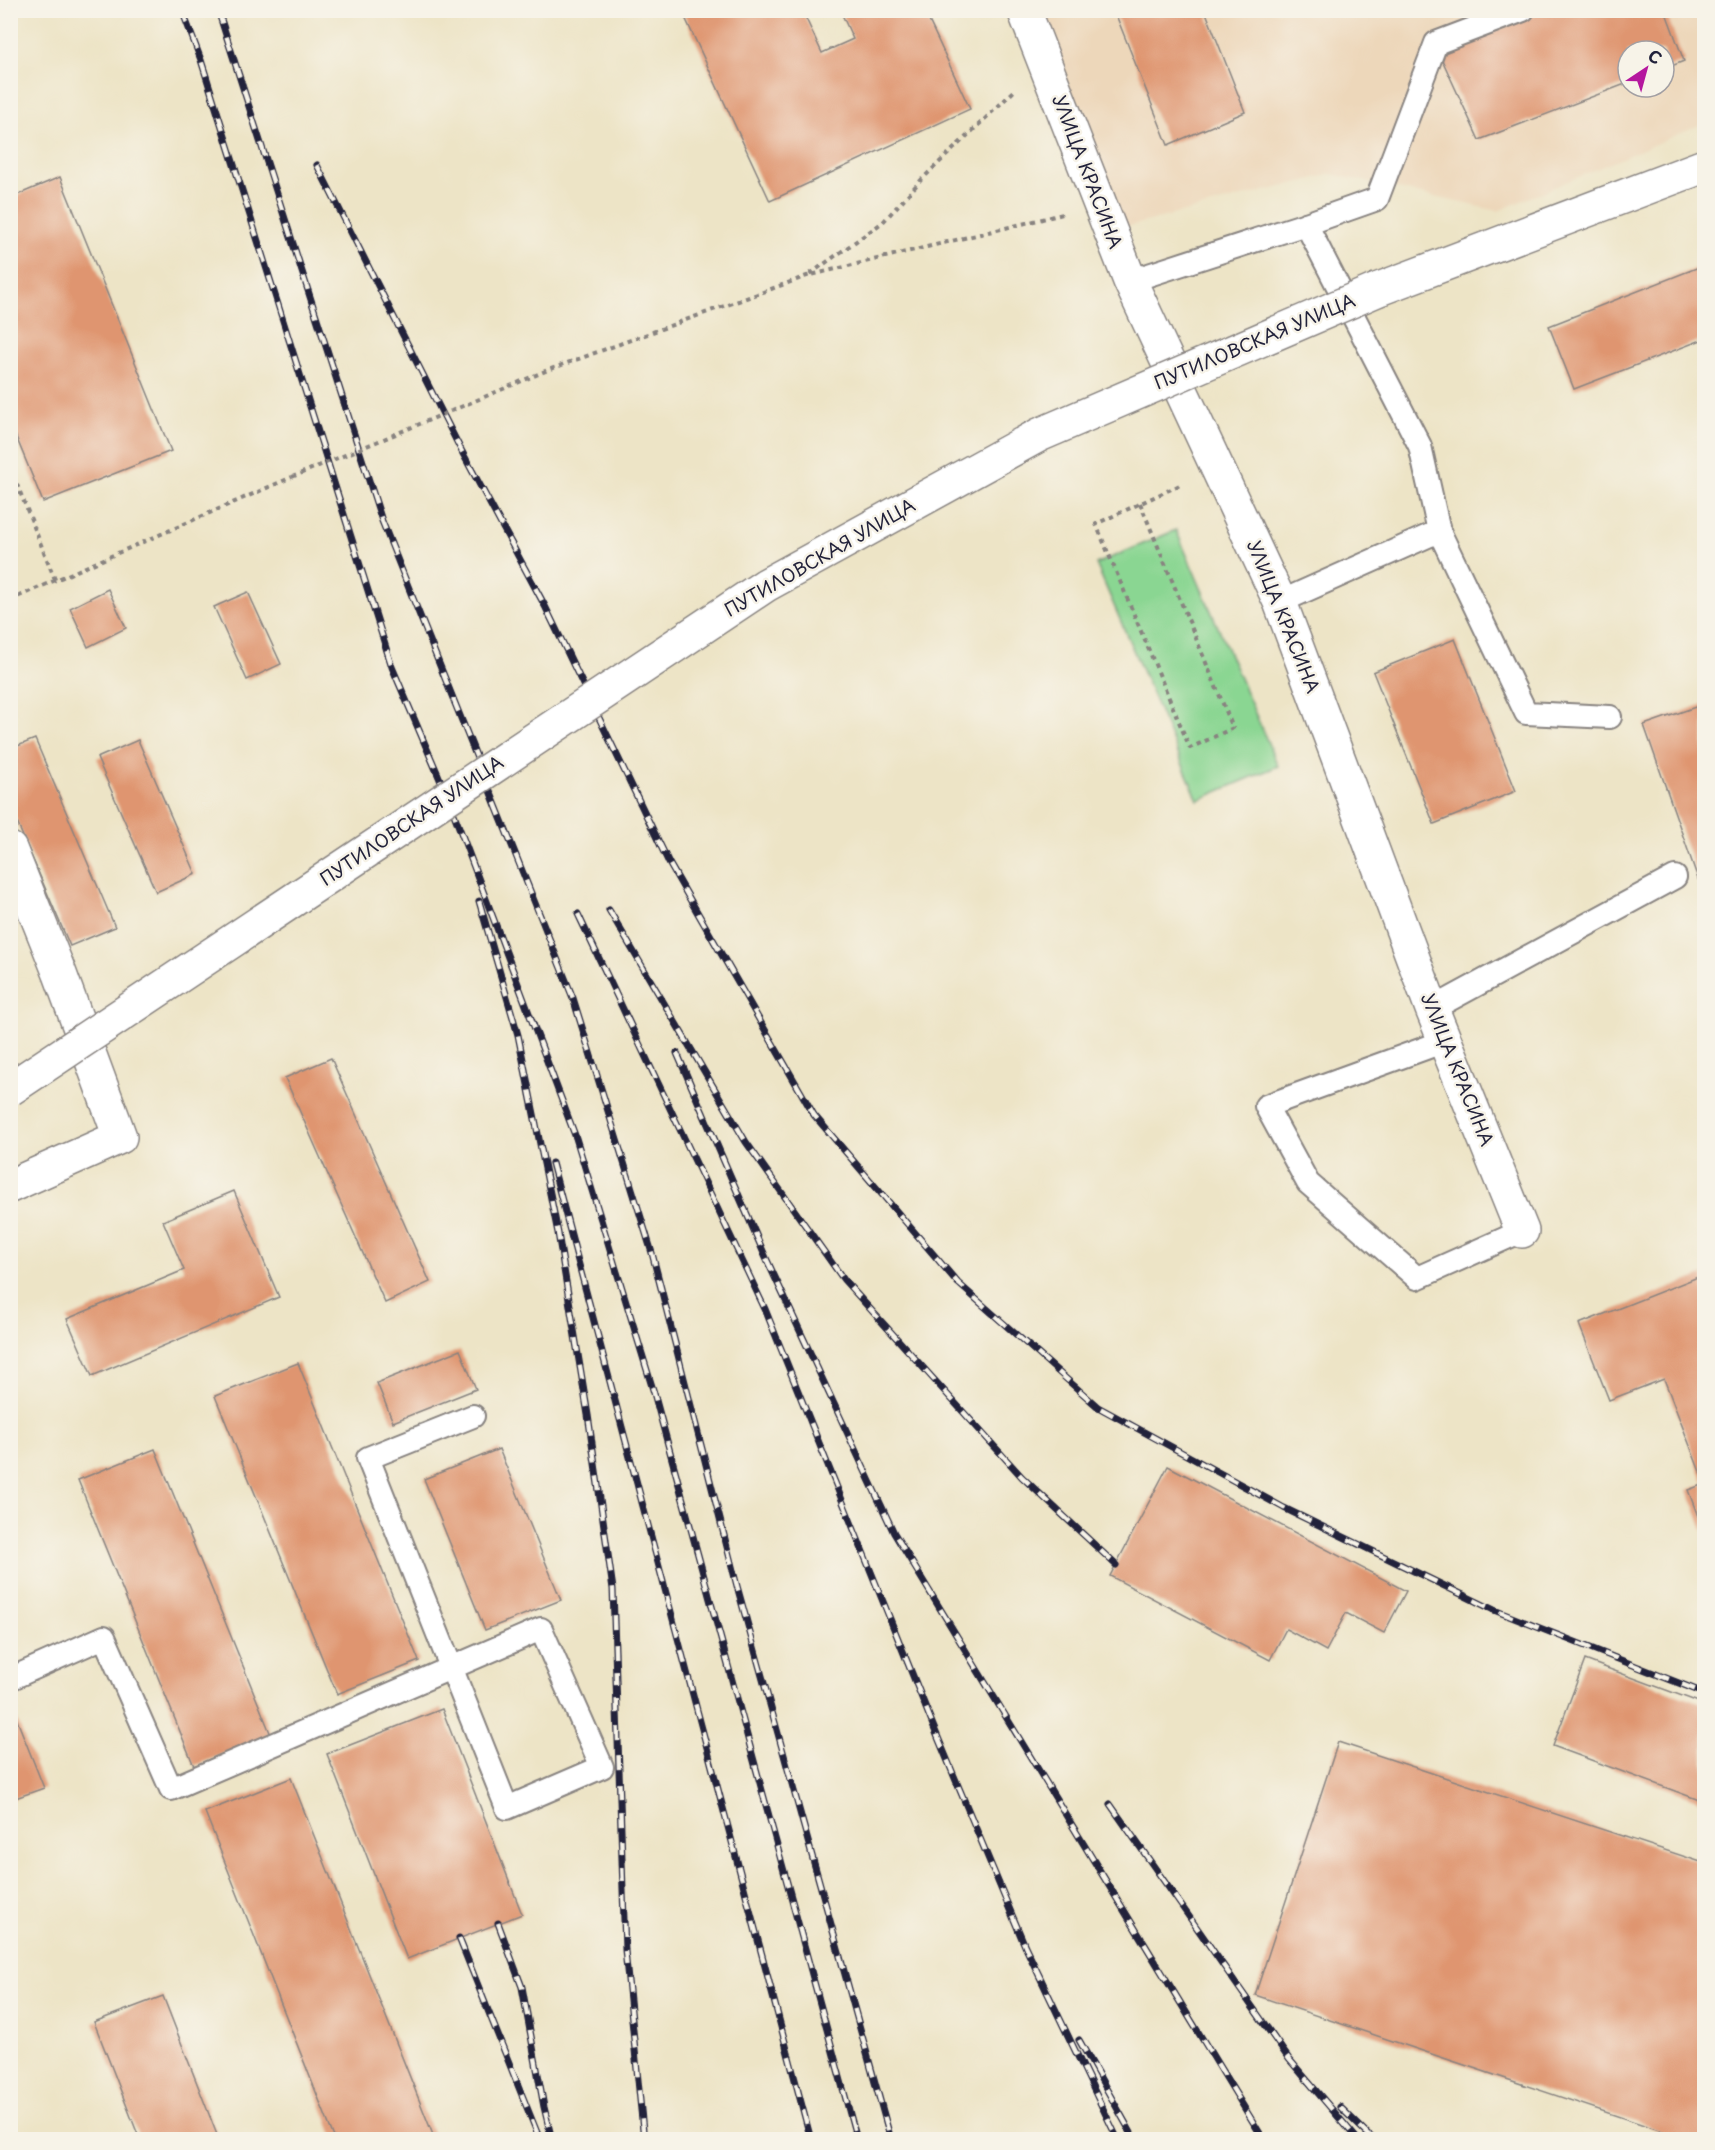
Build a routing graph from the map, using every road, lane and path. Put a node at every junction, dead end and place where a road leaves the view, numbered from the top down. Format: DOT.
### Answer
graph roads {
  1 [pos="1024,10"];
  2 [pos="1524,10"];
  3 [pos="1018,87"];
  4 [pos="1704,166"];
  5 [pos="1101,205"];
  6 [pos="1306,224"];
  7 [pos="807,276"];
  8 [pos="1130,281"];
  9 [pos="10,467"];
  10 [pos="1218,468"];
  11 [pos="1140,503"];
  12 [pos="1439,531"];
  13 [pos="56,582"];
  14 [pos="10,600"];
  15 [pos="1280,602"];
  16 [pos="1610,717"];
  17 [pos="10,849"];
  18 [pos="1675,877"];
  19 [pos="1432,1010"];
  20 [pos="1445,1041"];
  21 [pos="10,1089"];
  22 [pos="10,1186"];
  23 [pos="1522,1231"];
  24 [pos="473,1416"];
  25 [pos="452,1667"];
  26 [pos="10,1679"];
  1 -- 5 [label="main road, УЛИЦА КРАСИНА"];
  2 -- 6 [label="lane"];
  3 -- 7 [label="path"];
  4 -- 21 [label="main road, ПУТИЛОВСКАЯ УЛИЦА, bridge"];
  5 -- 7 [label="path"];
  5 -- 8 [label="main road, УЛИЦА КРАСИНА"];
  6 -- 8 [label="lane"];
  6 -- 12 [label="lane"];
  7 -- 13 [label="path, bridge"];
  8 -- 10 [label="main road, УЛИЦА КРАСИНА"];
  9 -- 13 [label="path"];
  10 -- 11 [label="path"];
  10 -- 15 [label="main road, УЛИЦА КРАСИНА"];
  11 -- 11 [label="path"];
  12 -- 15 [label="lane"];
  12 -- 16 [label="lane"];
  13 -- 14 [label="path"];
  15 -- 19 [label="main road, УЛИЦА КРАСИНА"];
  17 -- 22 [label="main road"];
  18 -- 19 [label="lane"];
  19 -- 20 [label="main road, УЛИЦА КРАСИНА"];
  20 -- 23 [label="main road, УЛИЦА КРАСИНА"];
  20 -- 23 [label="lane"];
  24 -- 25 [label="lane"];
  25 -- 25 [label="lane"];
  25 -- 26 [label="lane"];
}
